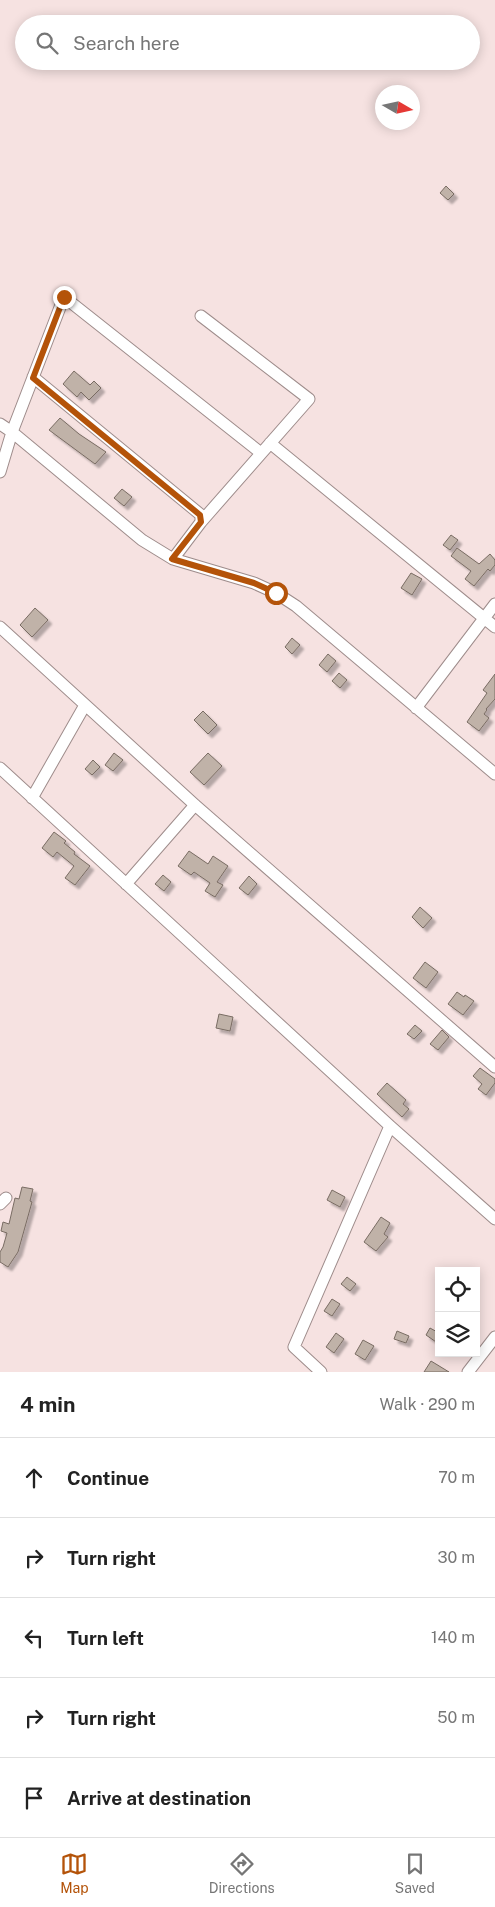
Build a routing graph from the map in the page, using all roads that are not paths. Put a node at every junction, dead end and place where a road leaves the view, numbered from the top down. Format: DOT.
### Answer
graph roads {
  1 [pos="201,316"];
  2 [pos="33,378"];
  3 [pos="0,424"];
  4 [pos="12,432"];
  5 [pos="270,443"];
  6 [pos="261,453"];
  7 [pos="0,472"];
  8 [pos="201,522"];
  9 [pos="172,559"];
  10 [pos="495,604"];
  11 [pos="484,618"];
  12 [pos="495,626"];
  13 [pos="0,627"];
  14 [pos="86,705"];
  15 [pos="416,708"];
  16 [pos="0,768"];
  17 [pos="495,774"];
  18 [pos="32,798"];
  19 [pos="194,805"];
  20 [pos="126,884"];
  21 [pos="495,1067"];
  22 [pos="390,1126"];
  23 [pos="495,1219"];
  24 [pos="495,1338"];
  25 [pos="321,1372"];
  26 [pos="468,1372"];
  1 -- 5 [label="street"];
  2 -- 4 [label="street"];
  2 -- 6 [label="street"];
  2 -- 8 [label="street"];
  3 -- 4 [label="street"];
  4 -- 7 [label="street"];
  4 -- 9 [label="street"];
  5 -- 6 [label="street"];
  5 -- 11 [label="street"];
  6 -- 8 [label="street"];
  8 -- 9 [label="street"];
  9 -- 15 [label="street"];
  10 -- 11 [label="street"];
  11 -- 12 [label="street"];
  11 -- 15 [label="street"];
  13 -- 14 [label="street"];
  14 -- 18 [label="street"];
  14 -- 19 [label="street"];
  15 -- 17 [label="street"];
  16 -- 18 [label="street"];
  18 -- 20 [label="street"];
  19 -- 20 [label="street"];
  19 -- 21 [label="street"];
  20 -- 22 [label="street"];
  22 -- 23 [label="street"];
  22 -- 25 [label="street"];
  24 -- 26 [label="street"];
}
